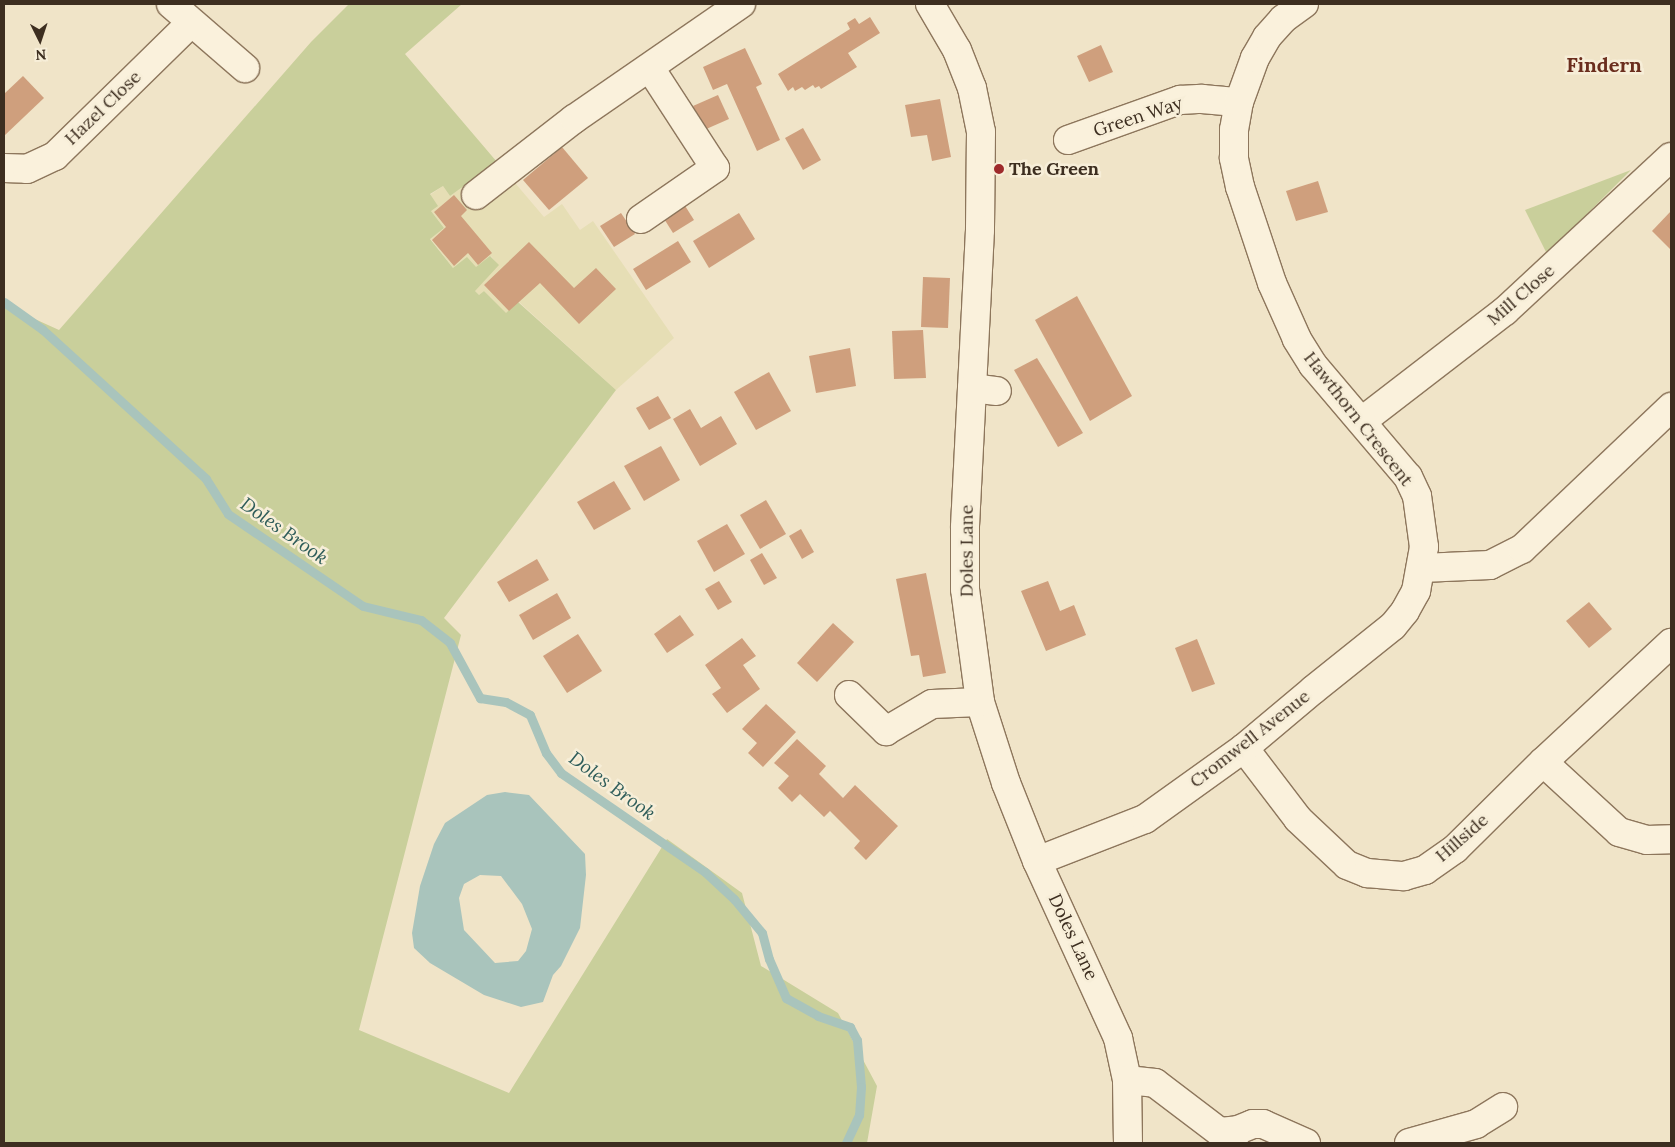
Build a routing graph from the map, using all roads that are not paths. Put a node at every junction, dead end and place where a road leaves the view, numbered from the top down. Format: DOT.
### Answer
graph roads {
  1 [pos="171,4"];
  2 [pos="741,4"];
  3 [pos="930,4"];
  4 [pos="1304,4"];
  5 [pos="191,23"];
  6 [pos="245,68"];
  7 [pos="650,68"];
  8 [pos="1239,102"];
  9 [pos="1068,140"];
  10 [pos="1671,157"];
  11 [pos="4,168"];
  12 [pos="476,194"];
  13 [pos="641,219"];
  14 [pos="1671,407"];
  15 [pos="1362,421"];
  16 [pos="1422,568"];
  17 [pos="1671,643"];
  18 [pos="849,696"];
  19 [pos="980,702"];
  20 [pos="1244,748"];
  21 [pos="1543,762"];
  22 [pos="1671,839"];
  23 [pos="1037,861"];
  24 [pos="1127,1080"];
  25 [pos="1503,1107"];
  26 [pos="1227,1138"];
  27 [pos="1128,1143"];
  28 [pos="1306,1143"];
  29 [pos="1409,1143"];
  1 -- 5 [label="street"];
  2 -- 7 [label="street"];
  3 -- 19 [label="street, Doles Lane"];
  4 -- 8 [label="street, Hawthorn Crescent"];
  5 -- 6 [label="street"];
  5 -- 11 [label="street, Hazel Close"];
  7 -- 12 [label="street"];
  7 -- 13 [label="street"];
  8 -- 9 [label="street, Green Way"];
  8 -- 15 [label="street, Hawthorn Crescent"];
  10 -- 15 [label="street, Mill Close"];
  14 -- 16 [label="street"];
  15 -- 16 [label="street, Hawthorn Crescent"];
  16 -- 20 [label="street, Cromwell Avenue"];
  17 -- 21 [label="street, Hillside"];
  18 -- 19 [label="street"];
  19 -- 23 [label="street, Doles Lane"];
  20 -- 21 [label="street, Hillside"];
  20 -- 23 [label="street, Cromwell Avenue"];
  21 -- 22 [label="street"];
  23 -- 24 [label="street, Doles Lane"];
  24 -- 26 [label="street"];
  24 -- 27 [label="street, Doles Lane"];
  25 -- 29 [label="street"];
  26 -- 28 [label="street"];
}
